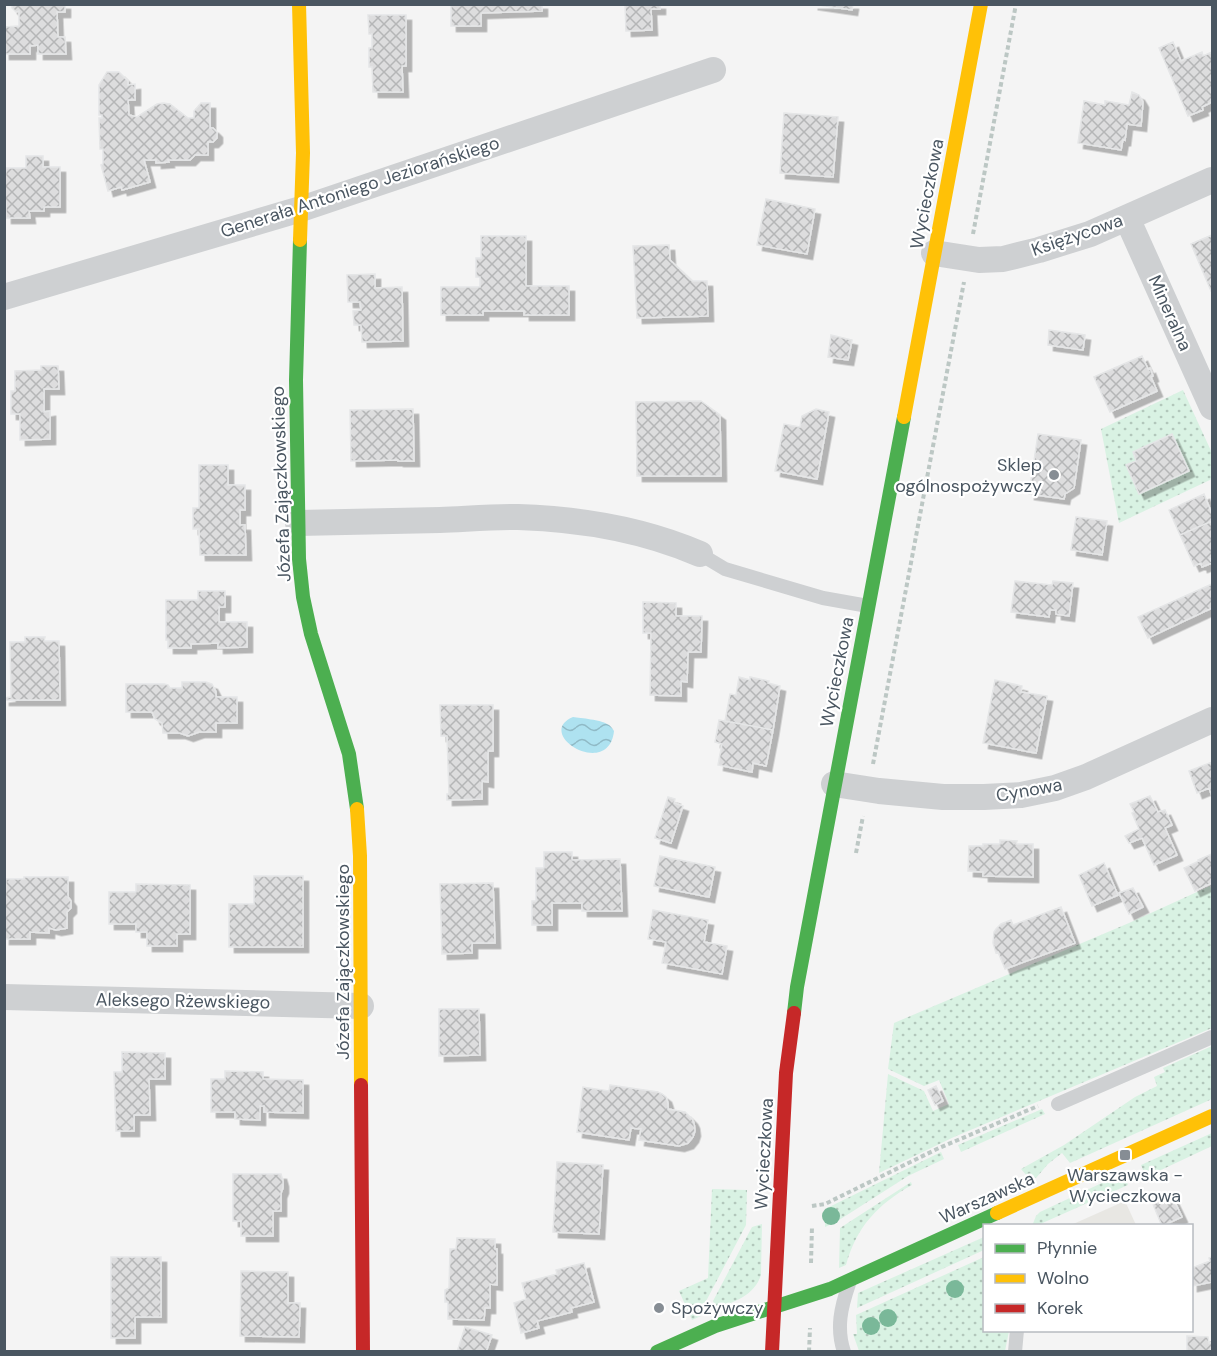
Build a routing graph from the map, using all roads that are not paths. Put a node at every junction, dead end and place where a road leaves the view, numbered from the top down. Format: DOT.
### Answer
graph roads {
  1 [pos="298,4"];
  2 [pos="981,4"];
  3 [pos="714,70"];
  4 [pos="1212,180"];
  5 [pos="301,209"];
  6 [pos="1127,218"];
  7 [pos="934,253"];
  8 [pos="4,297"];
  9 [pos="1212,407"];
  10 [pos="298,523"];
  11 [pos="700,554"];
  12 [pos="868,606"];
  13 [pos="1212,720"];
  14 [pos="834,784"];
  15 [pos="4,997"];
  16 [pos="361,1006"];
  17 [pos="1212,1037"];
  18 [pos="1058,1104"];
  19 [pos="1212,1116"];
  20 [pos="1011,1207"];
  21 [pos="1016,1222"];
  22 [pos="851,1279"];
  23 [pos="774,1306"];
  24 [pos="1017,1332"];
  25 [pos="363,1352"];
  26 [pos="657,1352"];
  27 [pos="772,1352"];
  28 [pos="844,1352"];
  29 [pos="1015,1352"];
  1 -- 5 [label="street, Józefa Zajączkowskiego"];
  2 -- 7 [label="street, Wycieczkowa"];
  3 -- 5 [label="street, Generała Antoniego Jeziorańskiego"];
  4 -- 6 [label="street, Księżycowa"];
  5 -- 8 [label="street, Generała Antoniego Jeziorańskiego"];
  5 -- 10 [label="street, Józefa Zajączkowskiego"];
  6 -- 7 [label="street, Księżycowa"];
  6 -- 9 [label="street, Mineralna"];
  7 -- 12 [label="street, Wycieczkowa"];
  10 -- 11 [label="street"];
  10 -- 16 [label="street, Józefa Zajączkowskiego"];
  11 -- 12 [label="lane"];
  12 -- 14 [label="street, Wycieczkowa"];
  13 -- 14 [label="street, Cynowa"];
  14 -- 23 [label="street, Wycieczkowa"];
  15 -- 16 [label="street, Aleksego Rżewskiego"];
  16 -- 25 [label="street, Józefa Zajączkowskiego"];
  17 -- 18 [label="lane"];
  19 -- 20 [label="street, Warszawska"];
  20 -- 21 [label="lane"];
  20 -- 22 [label="street, Warszawska"];
  22 -- 23 [label="street, Warszawska"];
  22 -- 28 [label="lane"];
  23 -- 26 [label="street, Warszawska"];
  23 -- 27 [label="street, Wycieczkowa"];
  24 -- 29 [label="lane"];
}
